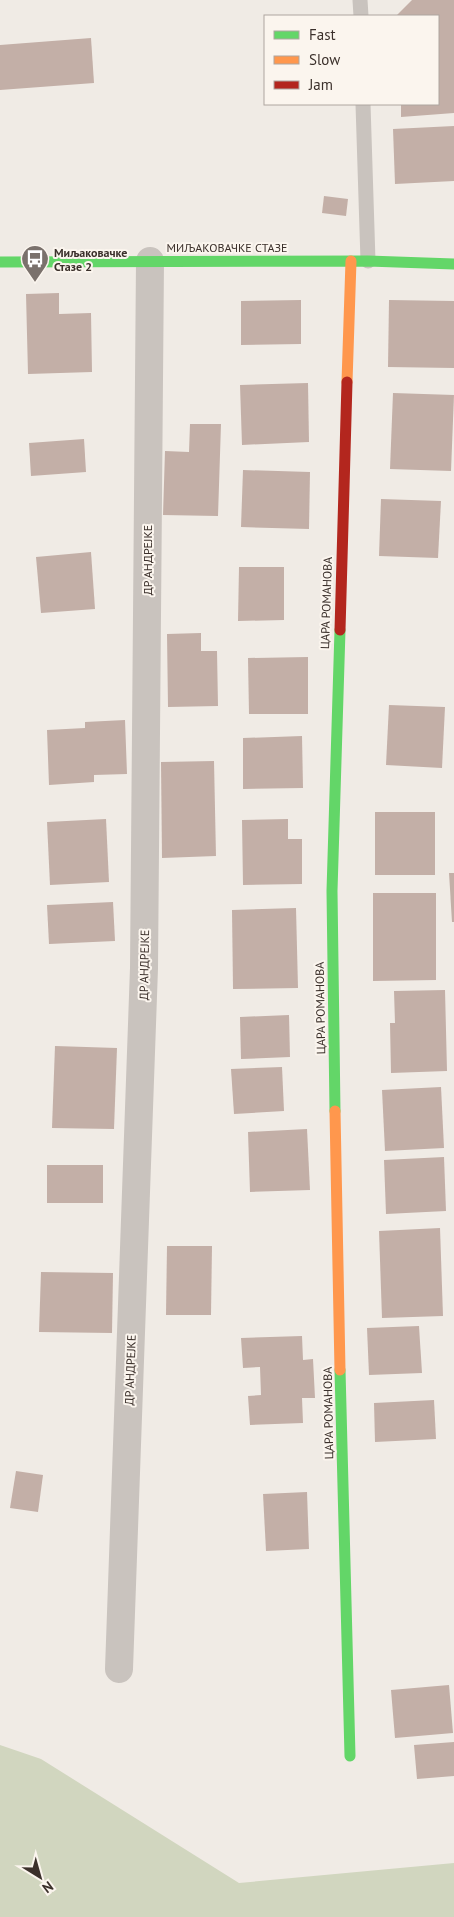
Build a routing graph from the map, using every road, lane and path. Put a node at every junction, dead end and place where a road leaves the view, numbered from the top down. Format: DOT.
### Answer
graph roads {
  1 [pos="360,0"];
  2 [pos="361,15"];
  3 [pos="363,105"];
  4 [pos="150,261"];
  5 [pos="351,261"];
  6 [pos="368,261"];
  7 [pos="0,262"];
  8 [pos="454,264"];
  9 [pos="119,1669"];
  10 [pos="350,1756"];
  1 -- 2 [label="lane"];
  3 -- 6 [label="lane"];
  4 -- 5 [label="street, МИЉАКОВАЧКЕ СТАЗЕ"];
  4 -- 7 [label="street, МИЉАКОВАЧКЕ СТАЗЕ"];
  4 -- 9 [label="street, ДР АНДРЕЈКЕ"];
  5 -- 6 [label="street, МИЉАКОВАЧКЕ СТАЗЕ"];
  5 -- 10 [label="street, ЦАРА РОМАНОВА"];
  6 -- 8 [label="street, МИЉАКОВАЧКЕ СТАЗЕ"];
}
